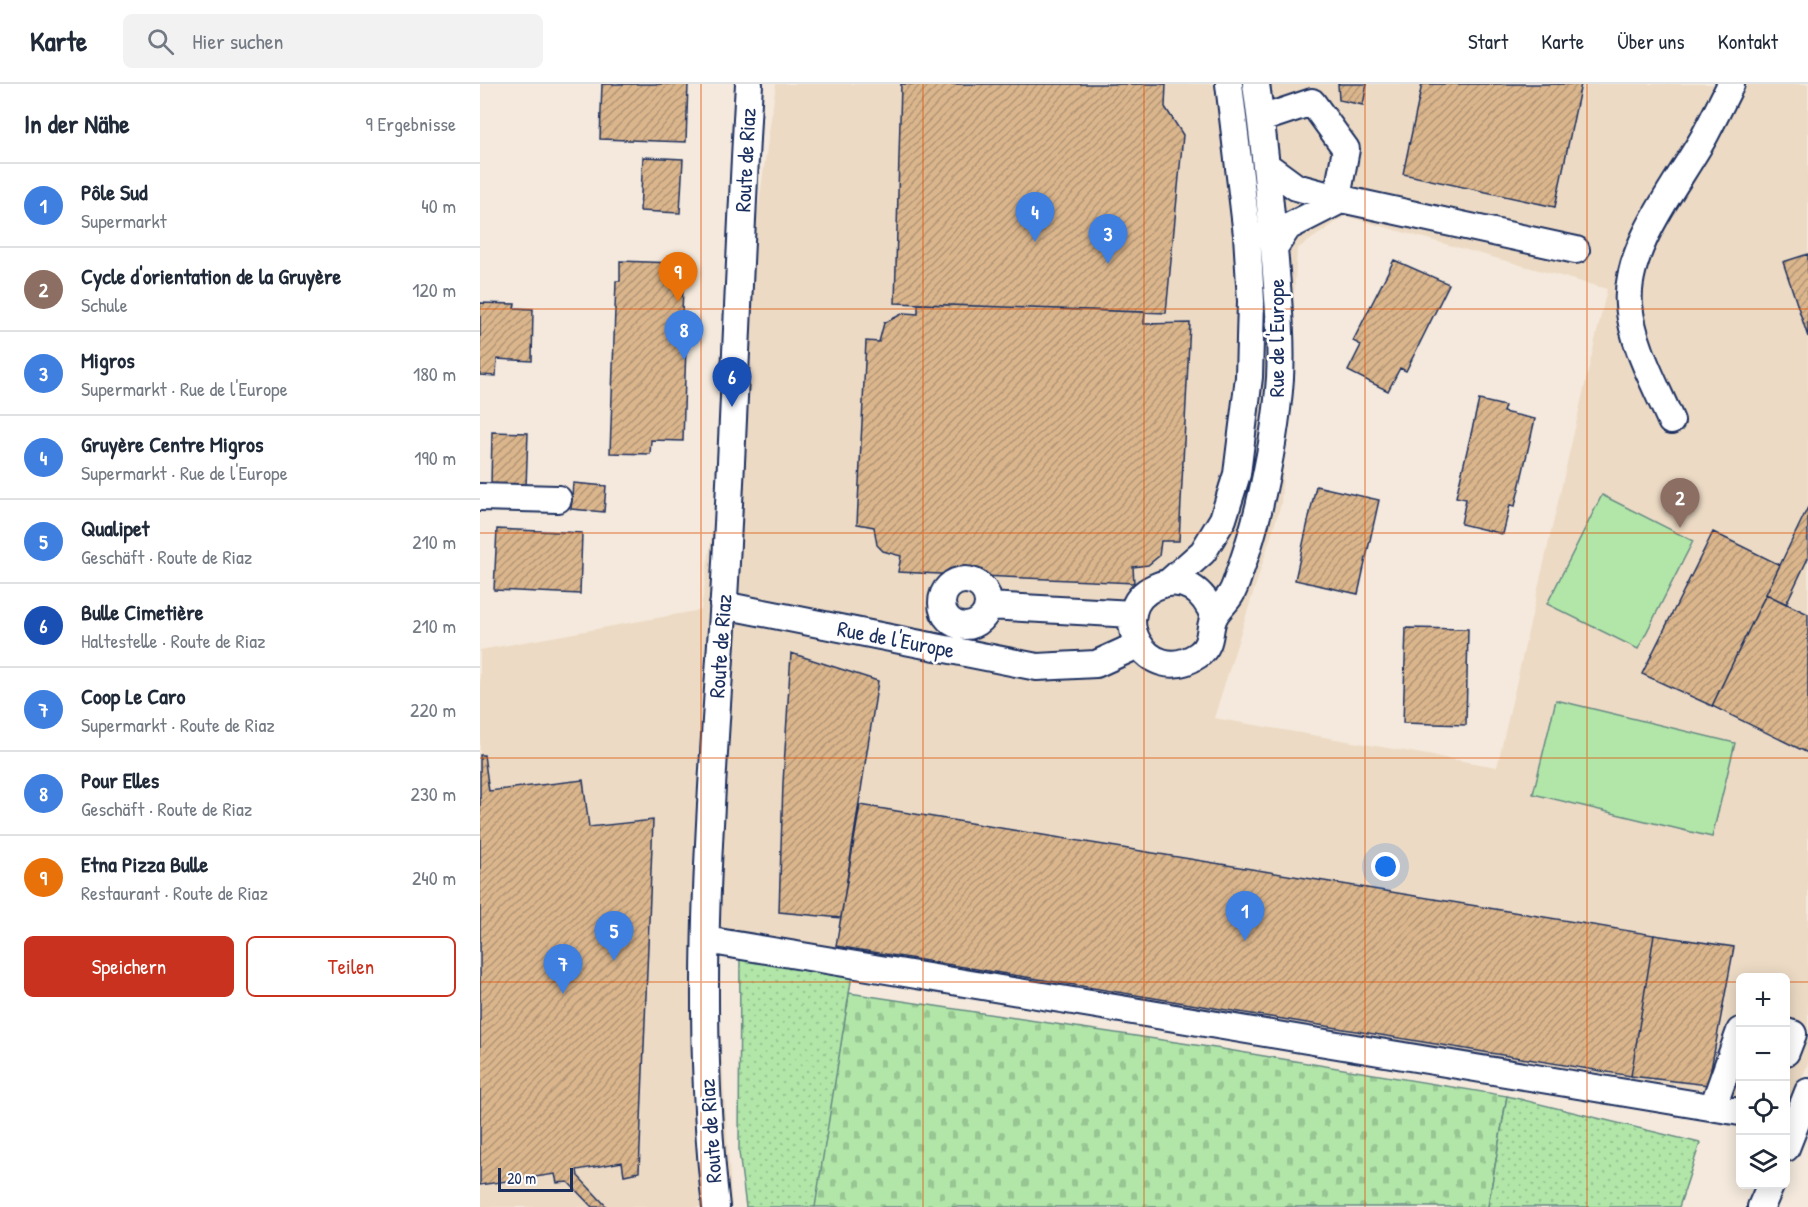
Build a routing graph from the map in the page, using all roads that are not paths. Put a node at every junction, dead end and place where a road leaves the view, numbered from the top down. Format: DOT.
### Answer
graph roads {
  1 [pos="749,84"];
  2 [pos="1229,84"];
  3 [pos="1256,84"];
  4 [pos="1731,84"];
  5 [pos="1312,93"];
  6 [pos="1261,119"];
  7 [pos="1266,165"];
  8 [pos="1340,199"];
  9 [pos="1274,248"];
  10 [pos="1576,250"];
  11 [pos="1671,421"];
  12 [pos="480,497"];
  13 [pos="558,499"];
  14 [pos="1169,582"];
  15 [pos="723,605"];
  16 [pos="988,606"];
  17 [pos="1133,614"];
  18 [pos="1214,617"];
  19 [pos="1138,645"];
  20 [pos="706,940"];
  21 [pos="1736,1042"];
  22 [pos="1808,1092"];
  23 [pos="1713,1107"];
  24 [pos="1736,1111"];
  25 [pos="1790,1136"];
  26 [pos="1769,1189"];
  27 [pos="716,1207"];
  28 [pos="1761,1207"];
  1 -- 15 [label="street, Route de Riaz"];
  2 -- 14 [label="street, Rue de l'Europe"];
  3 -- 6 [label="street, Rue de l'Europe"];
  4 -- 11 [label="street"];
  5 -- 6 [label="street"];
  5 -- 8 [label="street"];
  6 -- 7 [label="street, Rue de l'Europe"];
  7 -- 8 [label="street"];
  7 -- 9 [label="street, Rue de l'Europe"];
  8 -- 9 [label="street"];
  8 -- 10 [label="street"];
  9 -- 18 [label="street, Rue de l'Europe"];
  12 -- 13 [label="street"];
  14 -- 17 [label="street"];
  14 -- 18 [label="street"];
  15 -- 19 [label="street, Rue de l'Europe"];
  15 -- 20 [label="street, Route de Riaz"];
  16 -- 17 [label="street"];
  17 -- 19 [label="street"];
  18 -- 19 [label="street"];
  20 -- 23 [label="street"];
  20 -- 27 [label="street, Route de Riaz"];
  21 -- 23 [label="street"];
  22 -- 25 [label="street"];
  23 -- 24 [label="street"];
  26 -- 28 [label="street"];
}
